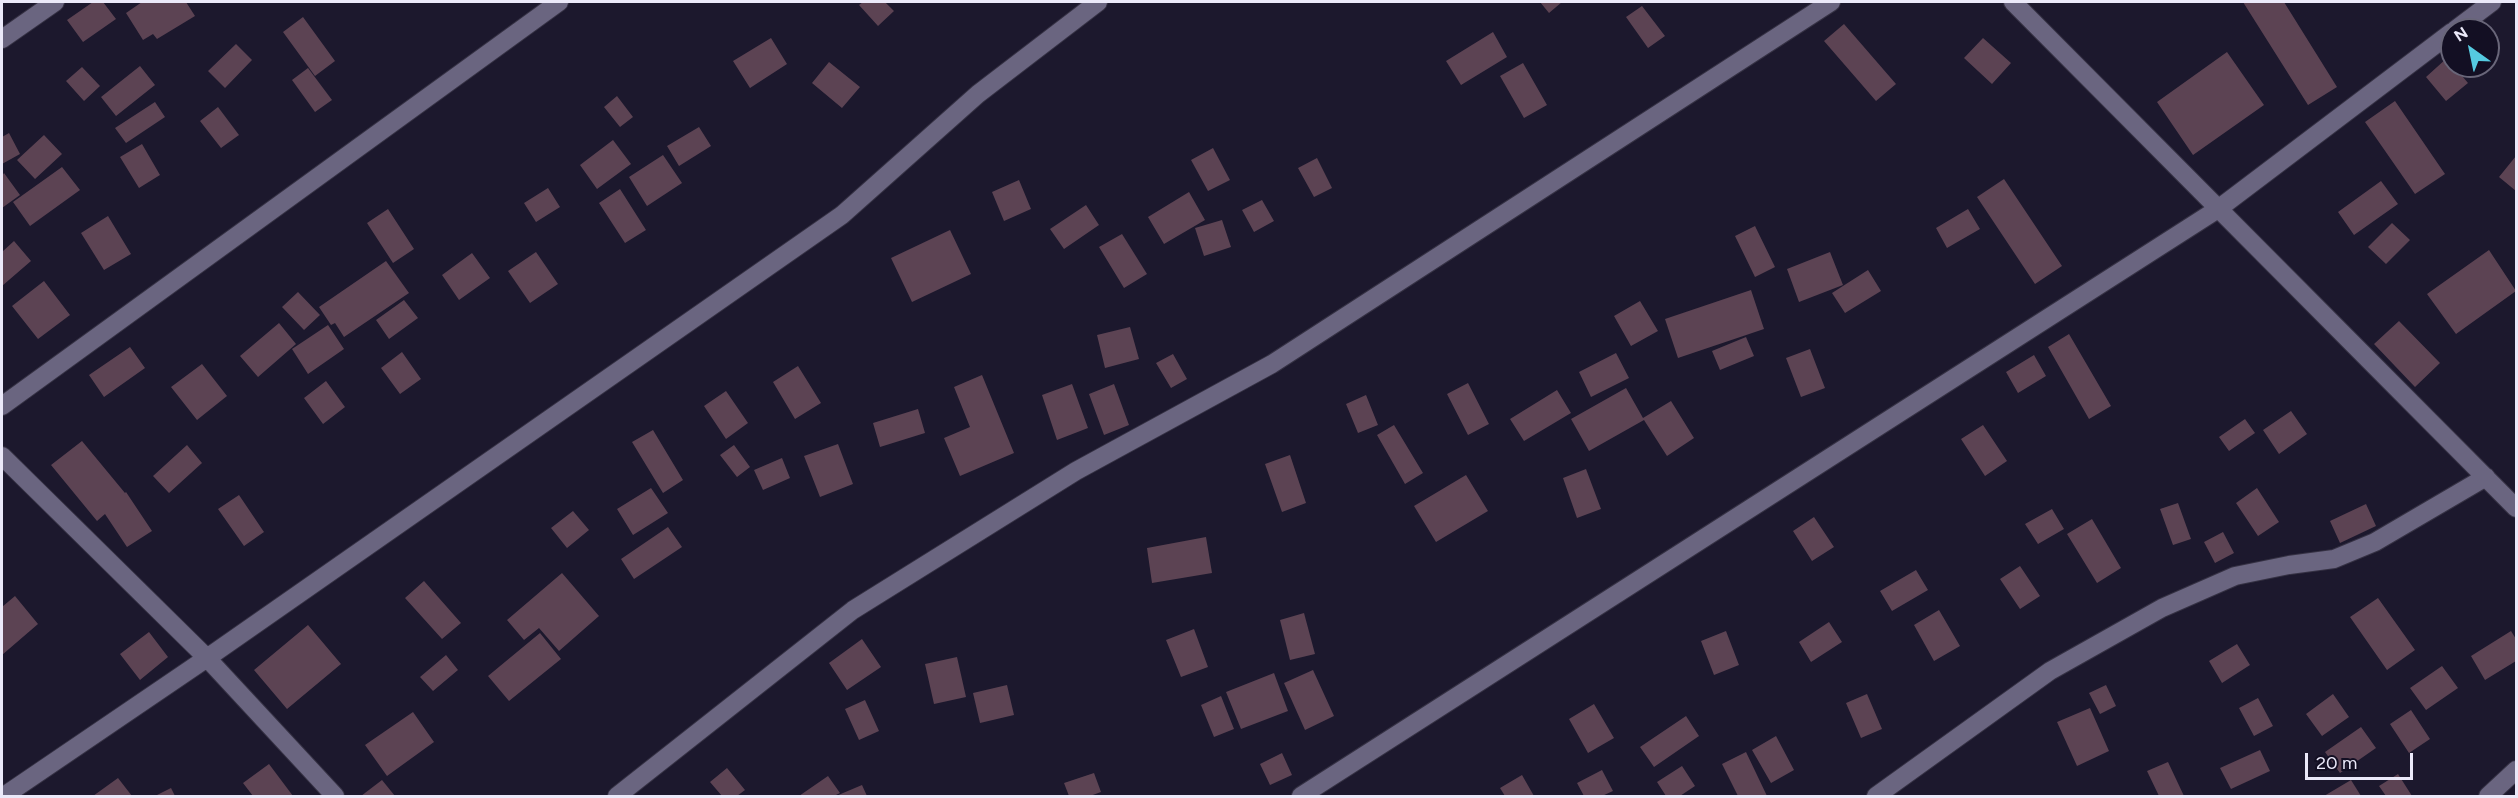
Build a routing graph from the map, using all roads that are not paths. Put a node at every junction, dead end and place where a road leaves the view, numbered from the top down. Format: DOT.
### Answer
graph roads {
  1 [pos="56,2"];
  2 [pos="559,2"];
  3 [pos="1098,2"];
  4 [pos="1831,2"];
  5 [pos="2013,2"];
  6 [pos="2492,2"];
  7 [pos="2471,18"];
  8 [pos="2,39"];
  9 [pos="2440,42"];
  10 [pos="2218,208"];
  11 [pos="2,406"];
  12 [pos="2,456"];
  13 [pos="2486,477"];
  14 [pos="2517,508"];
  15 [pos="207,658"];
  16 [pos="2517,770"];
  17 [pos="4,796"];
  18 [pos="335,796"];
  19 [pos="617,796"];
  20 [pos="1301,796"];
  21 [pos="1876,796"];
  22 [pos="2488,796"];
  1 -- 8 [label="street"];
  2 -- 11 [label="street"];
  3 -- 15 [label="street"];
  4 -- 19 [label="street"];
  5 -- 10 [label="street"];
  6 -- 7 [label="street"];
  9 -- 10 [label="street"];
  10 -- 13 [label="street"];
  10 -- 20 [label="street"];
  12 -- 15 [label="street"];
  13 -- 14 [label="street"];
  13 -- 21 [label="street"];
  15 -- 17 [label="street"];
  15 -- 18 [label="street"];
  16 -- 22 [label="street"];
}
